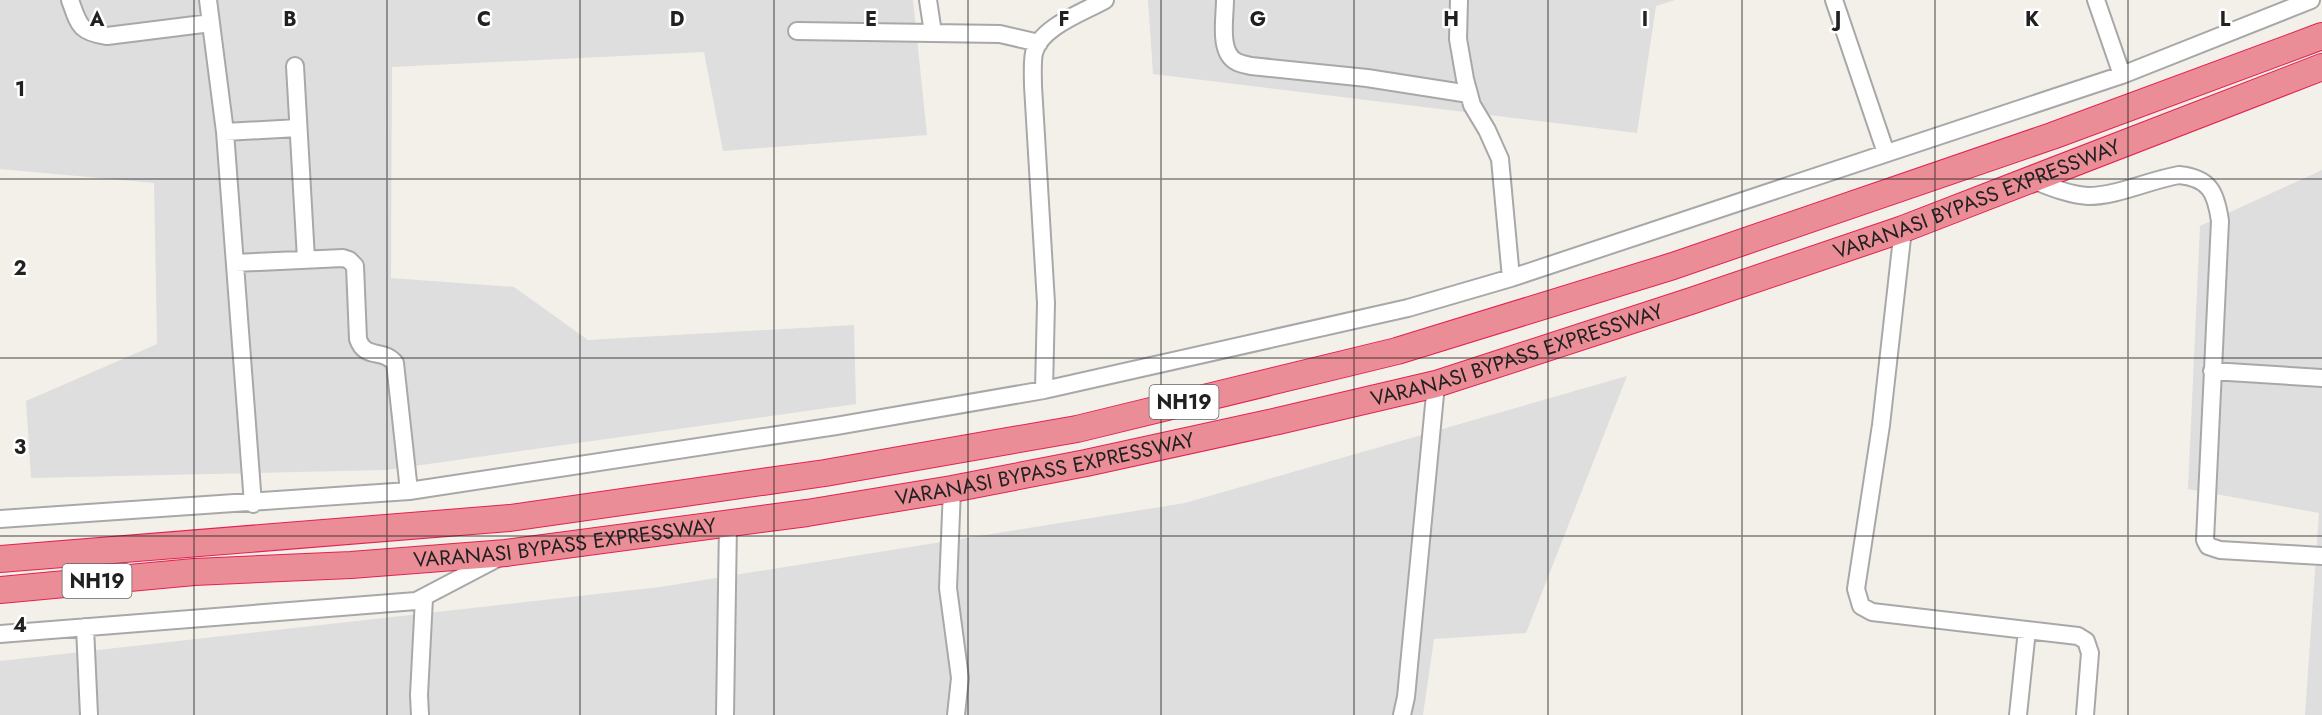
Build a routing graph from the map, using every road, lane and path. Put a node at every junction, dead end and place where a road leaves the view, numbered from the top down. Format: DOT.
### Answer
graph roads {
  1 [pos="70,0"];
  2 [pos="208,0"];
  3 [pos="928,0"];
  4 [pos="1105,0"];
  5 [pos="1225,0"];
  6 [pos="1459,0"];
  7 [pos="1834,0"];
  8 [pos="2096,0"];
  9 [pos="2311,0"];
  10 [pos="211,23"];
  11 [pos="797,31"];
  12 [pos="933,33"];
  13 [pos="2322,36"];
  14 [pos="1039,43"];
  15 [pos="295,66"];
  16 [pos="2322,67"];
  17 [pos="2122,75"];
  18 [pos="1469,94"];
  19 [pos="298,128"];
  20 [pos="225,132"];
  21 [pos="1886,153"];
  22 [pos="2029,179"];
  23 [pos="1903,229"];
  24 [pos="306,259"];
  25 [pos="235,263"];
  26 [pos="1511,278"];
  27 [pos="2212,371"];
  28 [pos="2322,378"];
  29 [pos="1436,384"];
  30 [pos="1044,390"];
  31 [pos="952,489"];
  32 [pos="409,491"];
  33 [pos="252,504"];
  34 [pos="0,519"];
  35 [pos="728,524"];
  36 [pos="507,553"];
  37 [pos="2322,556"];
  38 [pos="0,559"];
  39 [pos="0,590"];
  40 [pos="424,598"];
  41 [pos="85,627"];
  42 [pos="2027,630"];
  43 [pos="0,634"];
  44 [pos="89,715"];
  45 [pos="420,715"];
  46 [pos="724,715"];
  47 [pos="957,715"];
  48 [pos="1402,715"];
  49 [pos="2018,715"];
  50 [pos="2085,715"];
  1 -- 10 [label="street"];
  2 -- 10 [label="street"];
  3 -- 12 [label="street"];
  4 -- 14 [label="street"];
  5 -- 18 [label="street"];
  6 -- 18 [label="street"];
  7 -- 21 [label="street"];
  8 -- 17 [label="street"];
  9 -- 17 [label="street"];
  10 -- 20 [label="street"];
  11 -- 12 [label="street"];
  12 -- 14 [label="street"];
  13 -- 38 [label="highway, VARANASI BYPASS EXPRESSWAY / NH19"];
  14 -- 30 [label="street"];
  15 -- 19 [label="street"];
  16 -- 22 [label="highway, VARANASI BYPASS EXPRESSWAY / NH19"];
  17 -- 21 [label="street"];
  18 -- 26 [label="street"];
  19 -- 20 [label="street"];
  19 -- 24 [label="street"];
  20 -- 25 [label="street"];
  21 -- 26 [label="street"];
  22 -- 23 [label="highway, VARANASI BYPASS EXPRESSWAY / NH19"];
  22 -- 27 [label="street"];
  23 -- 29 [label="highway, VARANASI BYPASS EXPRESSWAY / NH19"];
  23 -- 42 [label="street"];
  24 -- 25 [label="street"];
  24 -- 32 [label="street"];
  25 -- 33 [label="street"];
  26 -- 30 [label="street"];
  27 -- 28 [label="street"];
  27 -- 37 [label="street"];
  29 -- 31 [label="highway, VARANASI BYPASS EXPRESSWAY / NH19"];
  29 -- 48 [label="street"];
  30 -- 32 [label="street"];
  31 -- 35 [label="highway, VARANASI BYPASS EXPRESSWAY / NH19"];
  31 -- 47 [label="street"];
  32 -- 33 [label="street"];
  33 -- 34 [label="street"];
  35 -- 36 [label="highway, VARANASI BYPASS EXPRESSWAY / NH19"];
  35 -- 46 [label="street"];
  36 -- 39 [label="highway, VARANASI BYPASS EXPRESSWAY / NH19"];
  36 -- 40 [label="street"];
  40 -- 41 [label="street"];
  40 -- 45 [label="street"];
  41 -- 43 [label="street"];
  41 -- 44 [label="street"];
  42 -- 49 [label="street"];
  42 -- 50 [label="street"];
}
